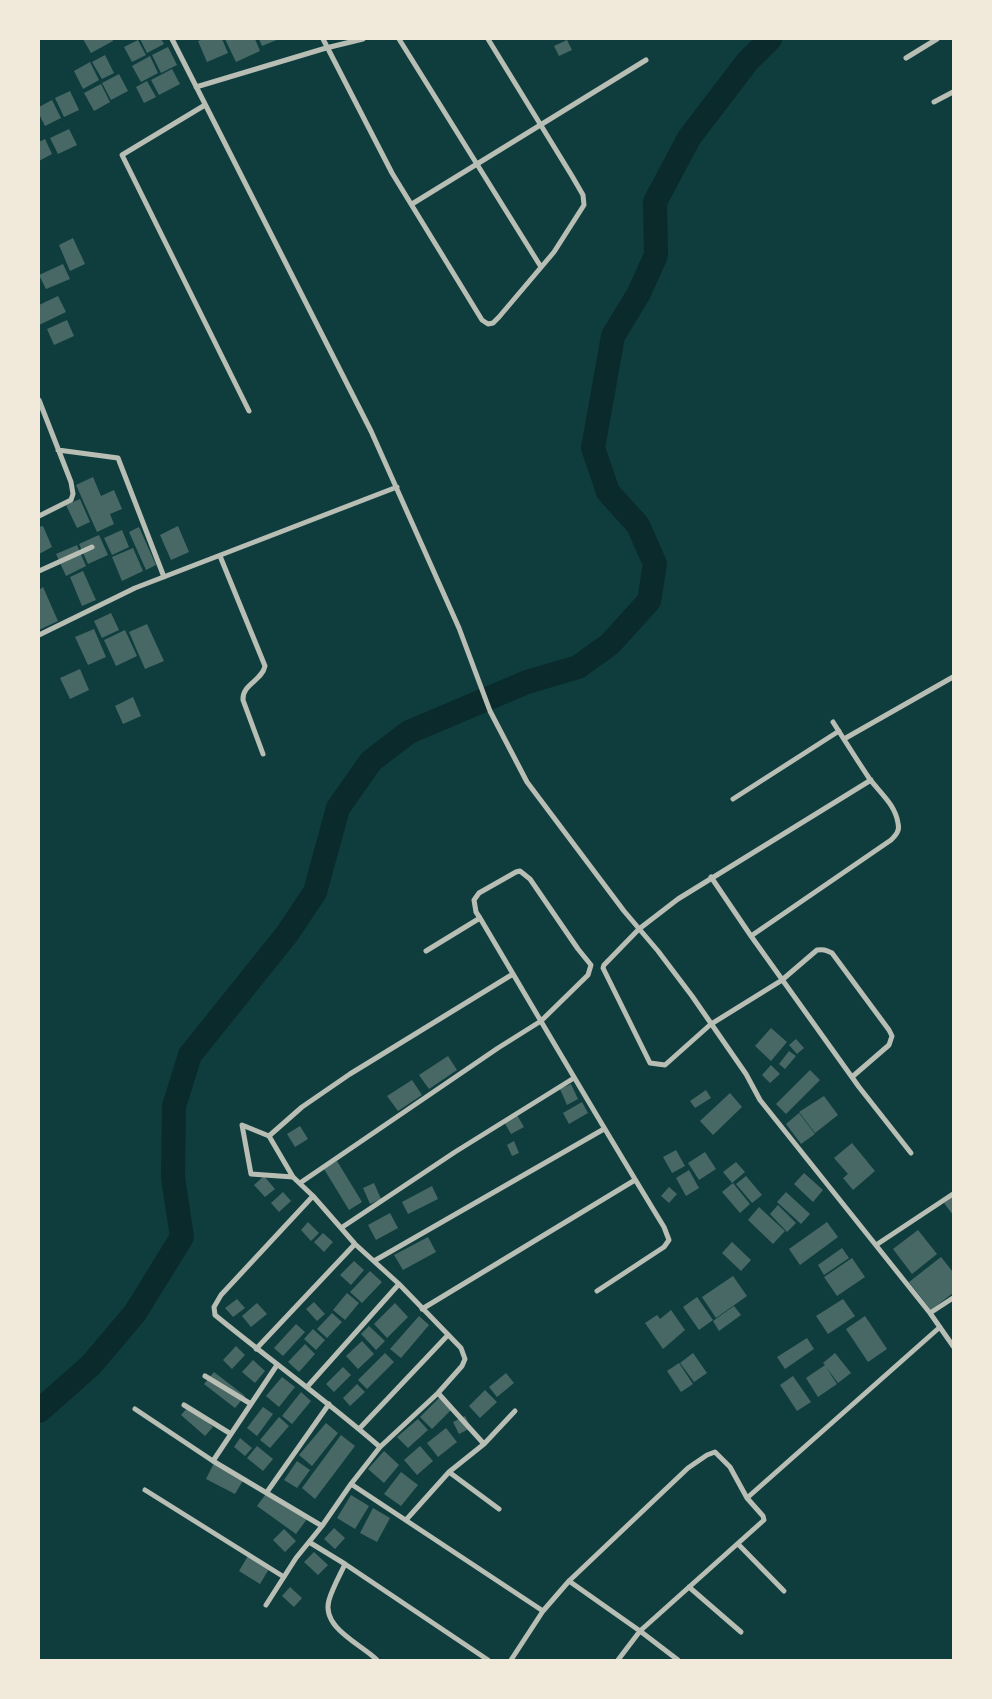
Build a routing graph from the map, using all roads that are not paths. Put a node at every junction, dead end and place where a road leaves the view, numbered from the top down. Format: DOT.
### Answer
graph roads {
  1 [pos="172,39"];
  2 [pos="322,39"];
  3 [pos="363,39"];
  4 [pos="399,39"];
  5 [pos="488,39"];
  6 [pos="937,39"];
  7 [pos="326,48"];
  8 [pos="906,58"];
  9 [pos="646,60"];
  10 [pos="196,87"];
  11 [pos="953,92"];
  12 [pos="934,102"];
  13 [pos="205,105"];
  14 [pos="541,125"];
  15 [pos="477,164"];
  16 [pos="412,204"];
  17 [pos="541,267"];
  18 [pos="39,400"];
  19 [pos="248,412"];
  20 [pos="58,450"];
  21 [pos="396,488"];
  22 [pos="39,516"];
  23 [pos="92,547"];
  24 [pos="220,556"];
  25 [pos="39,571"];
  26 [pos="164,577"];
  27 [pos="39,634"];
  28 [pos="953,677"];
  29 [pos="833,722"];
  30 [pos="839,731"];
  31 [pos="844,739"];
  32 [pos="264,754"];
  33 [pos="871,780"];
  34 [pos="733,799"];
  35 [pos="711,877"];
  36 [pos="480,918"];
  37 [pos="639,928"];
  38 [pos="751,936"];
  39 [pos="426,951"];
  40 [pos="513,974"];
  41 [pos="782,980"];
  42 [pos="541,1021"];
  43 [pos="711,1024"];
  44 [pos="852,1077"];
  45 [pos="574,1078"];
  46 [pos="604,1129"];
  47 [pos="269,1136"];
  48 [pos="911,1153"];
  49 [pos="293,1176"];
  50 [pos="635,1180"];
  51 [pos="300,1183"];
  52 [pos="953,1194"];
  53 [pos="312,1196"];
  54 [pos="341,1228"];
  55 [pos="355,1244"];
  56 [pos="876,1245"];
  57 [pos="374,1261"];
  58 [pos="399,1284"];
  59 [pos="597,1291"];
  60 [pos="953,1298"];
  61 [pos="422,1309"];
  62 [pos="930,1313"];
  63 [pos="940,1327"];
  64 [pos="448,1335"];
  65 [pos="953,1346"];
  66 [pos="256,1349"];
  67 [pos="277,1365"];
  68 [pos="205,1376"];
  69 [pos="307,1387"];
  70 [pos="438,1393"];
  71 [pos="251,1404"];
  72 [pos="329,1404"];
  73 [pos="184,1405"];
  74 [pos="135,1409"];
  75 [pos="515,1411"];
  76 [pos="359,1429"];
  77 [pos="231,1434"];
  78 [pos="484,1444"];
  79 [pos="380,1447"];
  80 [pos="213,1461"];
  81 [pos="449,1472"];
  82 [pos="351,1484"];
  83 [pos="145,1490"];
  84 [pos="267,1492"];
  85 [pos="747,1498"];
  86 [pos="499,1510"];
  87 [pos="406,1520"];
  88 [pos="322,1526"];
  89 [pos="309,1542"];
  90 [pos="738,1544"];
  91 [pos="345,1564"];
  92 [pos="284,1577"];
  93 [pos="569,1580"];
  94 [pos="689,1587"];
  95 [pos="784,1591"];
  96 [pos="266,1605"];
  97 [pos="543,1612"];
  98 [pos="640,1630"];
  99 [pos="741,1632"];
  100 [pos="377,1660"];
  101 [pos="488,1660"];
  102 [pos="511,1660"];
  103 [pos="618,1660"];
  104 [pos="678,1660"];
  1 -- 10 [label="street"];
  2 -- 7 [label="street"];
  3 -- 7 [label="street"];
  4 -- 15 [label="street"];
  5 -- 14 [label="street"];
  6 -- 8 [label="street"];
  7 -- 10 [label="street"];
  7 -- 16 [label="street"];
  9 -- 14 [label="street"];
  10 -- 13 [label="street"];
  11 -- 12 [label="street"];
  13 -- 19 [label="street"];
  13 -- 21 [label="street"];
  14 -- 15 [label="street"];
  14 -- 17 [label="street"];
  15 -- 16 [label="street"];
  15 -- 17 [label="street"];
  16 -- 17 [label="street"];
  18 -- 20 [label="street"];
  20 -- 22 [label="street"];
  20 -- 26 [label="street"];
  21 -- 24 [label="street"];
  21 -- 37 [label="street"];
  23 -- 25 [label="street"];
  24 -- 26 [label="street"];
  24 -- 32 [label="street"];
  26 -- 27 [label="street"];
  28 -- 31 [label="street"];
  29 -- 30 [label="street"];
  30 -- 31 [label="street"];
  30 -- 34 [label="street"];
  31 -- 33 [label="street"];
  33 -- 35 [label="street"];
  33 -- 38 [label="street"];
  35 -- 37 [label="street"];
  35 -- 38 [label="street"];
  36 -- 39 [label="street"];
  36 -- 40 [label="street"];
  36 -- 42 [label="street"];
  37 -- 43 [label="street"];
  37 -- 43 [label="street"];
  38 -- 41 [label="street"];
  40 -- 42 [label="street"];
  40 -- 47 [label="street"];
  41 -- 43 [label="street"];
  41 -- 44 [label="street"];
  41 -- 44 [label="street"];
  42 -- 45 [label="street"];
  42 -- 51 [label="street"];
  43 -- 56 [label="street"];
  44 -- 48 [label="street"];
  45 -- 46 [label="street"];
  45 -- 54 [label="street"];
  46 -- 50 [label="street"];
  46 -- 57 [label="street"];
  47 -- 49 [label="street"];
  47 -- 49 [label="street"];
  49 -- 51 [label="street"];
  50 -- 59 [label="street"];
  50 -- 61 [label="street"];
  51 -- 53 [label="street"];
  52 -- 56 [label="street"];
  53 -- 54 [label="street"];
  53 -- 66 [label="street"];
  54 -- 55 [label="street"];
  55 -- 57 [label="street"];
  55 -- 66 [label="street"];
  56 -- 62 [label="street"];
  57 -- 58 [label="street"];
  58 -- 61 [label="street"];
  58 -- 69 [label="street"];
  60 -- 62 [label="street"];
  61 -- 64 [label="street"];
  62 -- 63 [label="street"];
  63 -- 65 [label="street"];
  63 -- 85 [label="street"];
  64 -- 70 [label="street"];
  64 -- 76 [label="street"];
  66 -- 67 [label="street"];
  67 -- 69 [label="street"];
  67 -- 71 [label="street"];
  68 -- 71 [label="street"];
  69 -- 72 [label="street"];
  70 -- 78 [label="street"];
  70 -- 79 [label="street"];
  71 -- 77 [label="street"];
  72 -- 76 [label="street"];
  72 -- 84 [label="street"];
  73 -- 77 [label="street"];
  74 -- 80 [label="street"];
  75 -- 78 [label="street"];
  76 -- 79 [label="street"];
  77 -- 80 [label="street"];
  78 -- 81 [label="street"];
  79 -- 82 [label="street"];
  80 -- 84 [label="street"];
  81 -- 86 [label="street"];
  81 -- 87 [label="street"];
  82 -- 87 [label="street"];
  82 -- 88 [label="street"];
  83 -- 92 [label="street"];
  84 -- 88 [label="street"];
  85 -- 90 [label="street"];
  85 -- 93 [label="street"];
  87 -- 97 [label="street"];
  88 -- 89 [label="street"];
  89 -- 91 [label="street"];
  89 -- 92 [label="street"];
  90 -- 94 [label="street"];
  90 -- 95 [label="street"];
  91 -- 100 [label="street"];
  91 -- 101 [label="street"];
  92 -- 96 [label="street"];
  93 -- 97 [label="street"];
  93 -- 98 [label="street"];
  94 -- 98 [label="street"];
  94 -- 99 [label="street"];
  97 -- 102 [label="street"];
  98 -- 103 [label="street"];
  98 -- 104 [label="street"];
}
